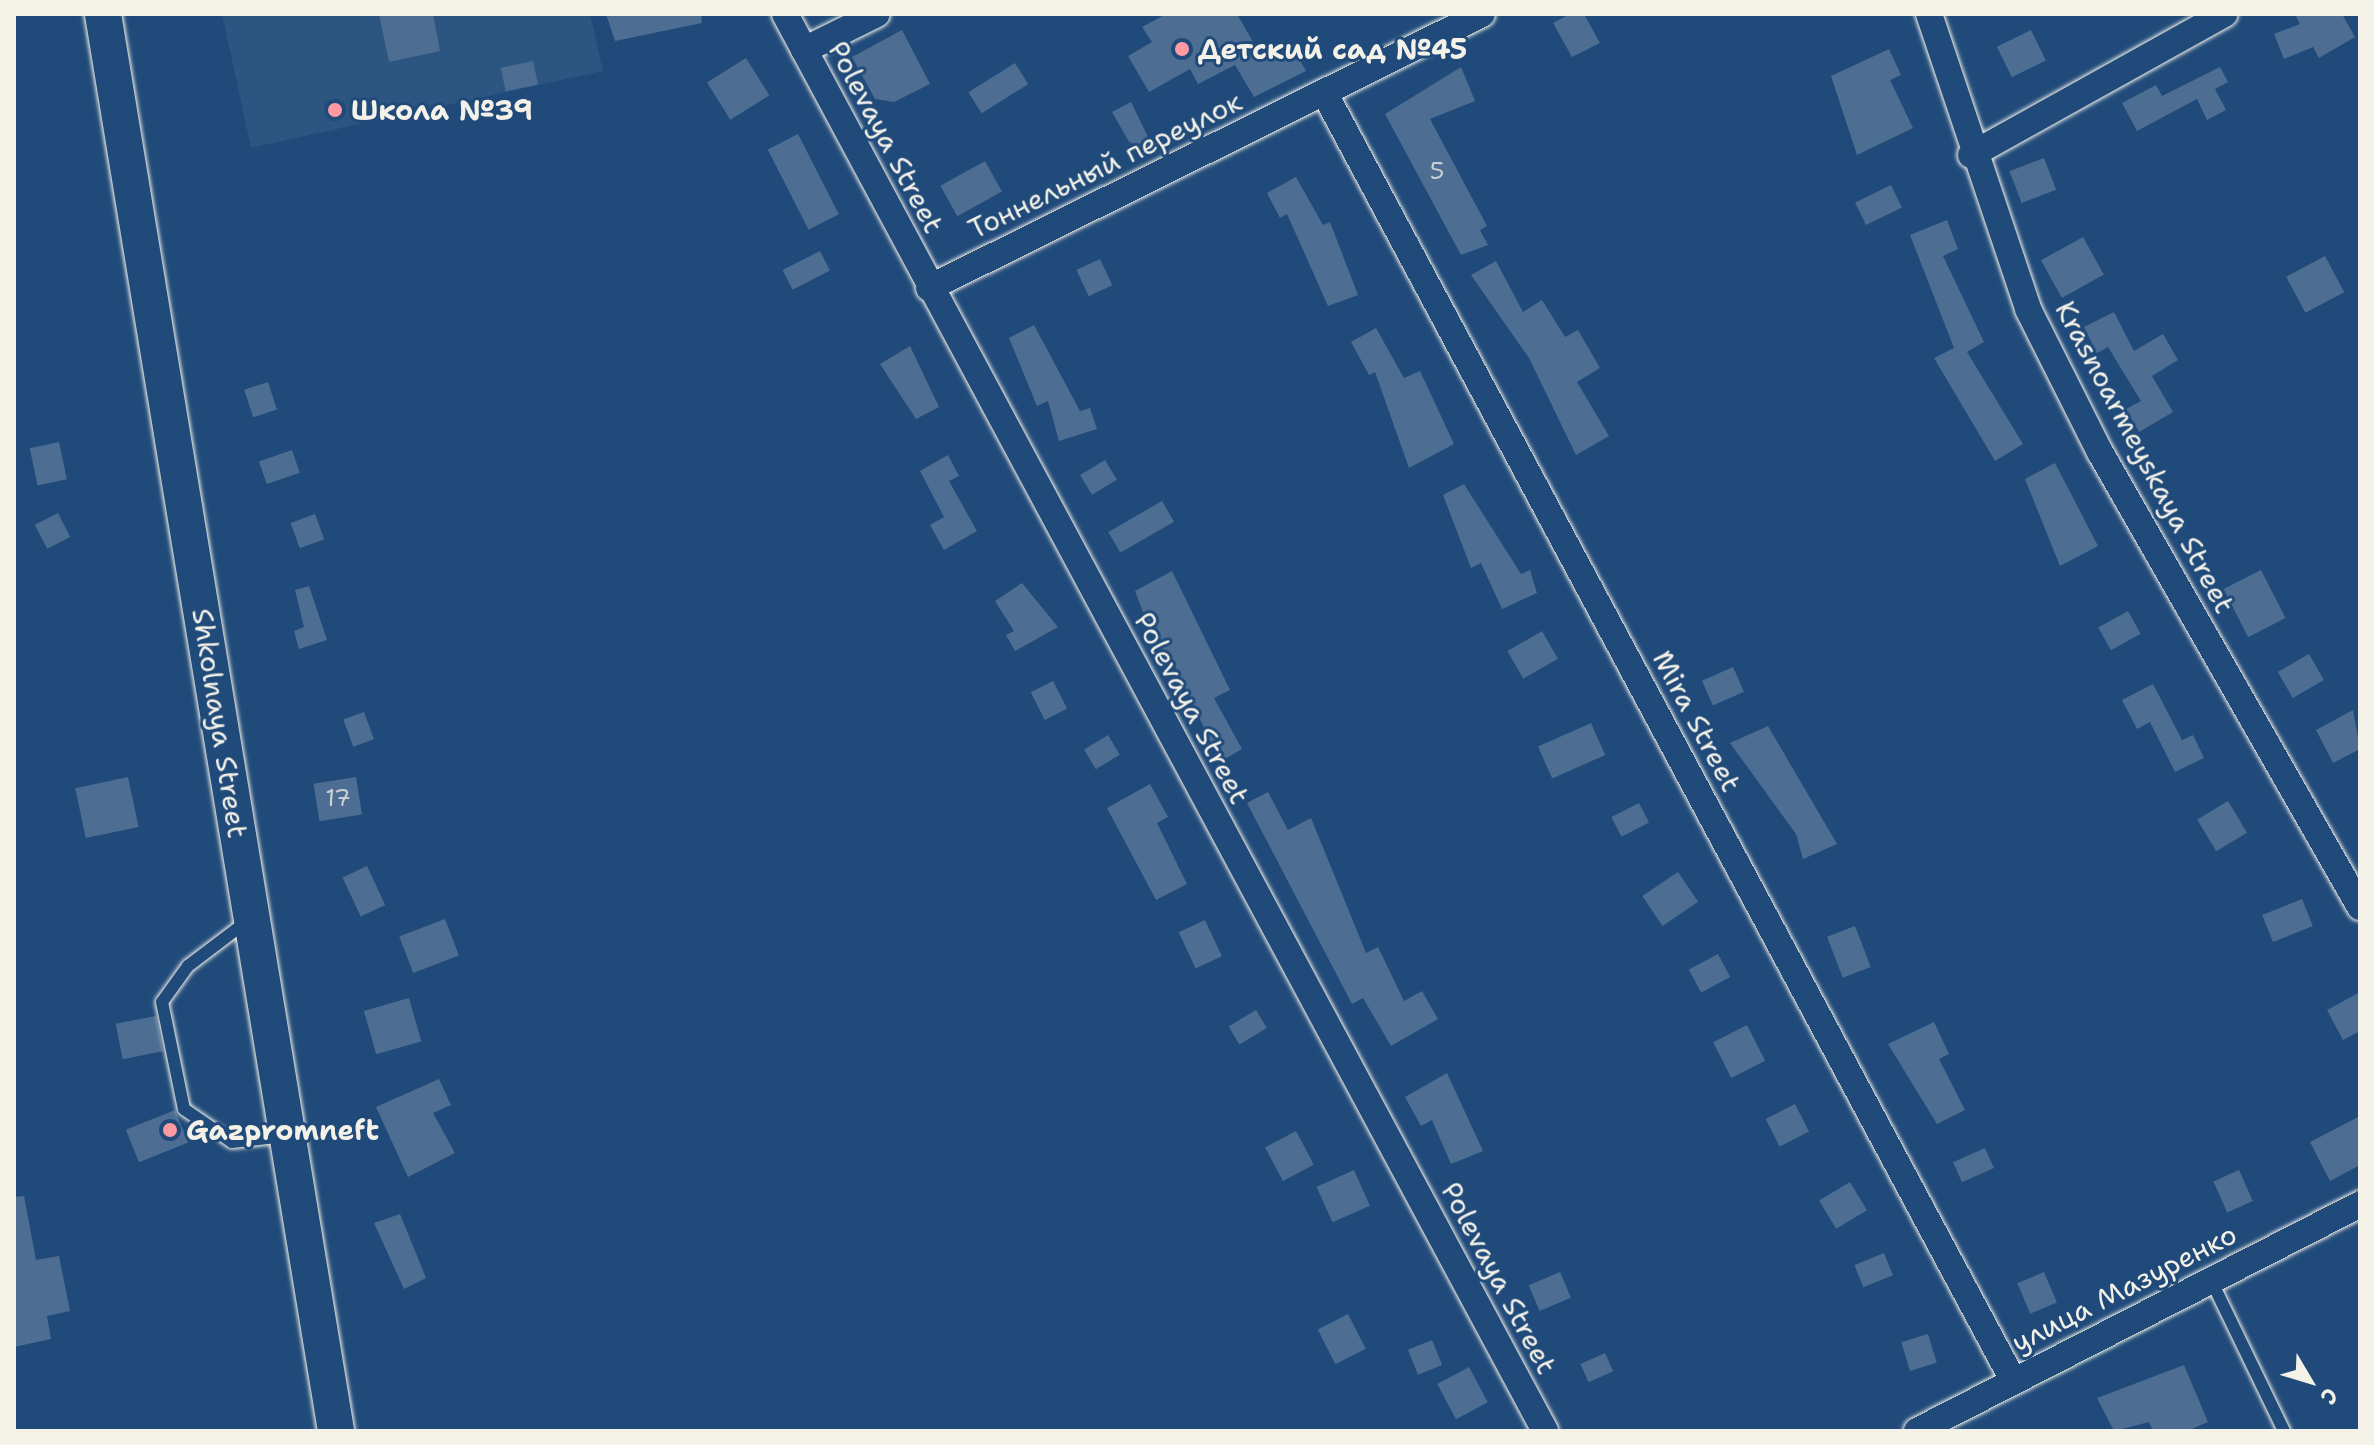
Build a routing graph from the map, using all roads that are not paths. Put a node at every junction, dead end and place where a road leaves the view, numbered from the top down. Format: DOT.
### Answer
graph roads {
  1 [pos="103,14"];
  2 [pos="785,14"];
  3 [pos="877,14"];
  4 [pos="1482,14"];
  5 [pos="1929,14"];
  6 [pos="2224,14"];
  7 [pos="804,50"];
  8 [pos="1324,92"];
  9 [pos="1971,155"];
  10 [pos="929,288"];
  11 [pos="2360,907"];
  12 [pos="252,918"];
  13 [pos="288,1136"];
  14 [pos="2360,1204"];
  15 [pos="2211,1280"];
  16 [pos="2013,1380"];
  17 [pos="336,1431"];
  18 [pos="1545,1431"];
  19 [pos="1917,1431"];
  20 [pos="2284,1431"];
  1 -- 12 [label="main road, Shkolnaya Street"];
  2 -- 7 [label="street, Polevaya Street"];
  3 -- 7 [label="street"];
  4 -- 8 [label="street, Тоннельный переулок"];
  5 -- 9 [label="street, Krasnoarmeyskaya Street"];
  6 -- 9 [label="street"];
  7 -- 10 [label="street, Polevaya Street"];
  8 -- 10 [label="street, Тоннельный переулок"];
  8 -- 16 [label="street, Mira Street"];
  9 -- 11 [label="street, Krasnoarmeyskaya Street"];
  10 -- 18 [label="street, Polevaya Street"];
  12 -- 13 [label="main road, Shkolnaya Street"];
  12 -- 13 [label="lane"];
  13 -- 17 [label="main road, Shkolnaya Street"];
  14 -- 15 [label="street, улица Мазуренко"];
  15 -- 16 [label="street, улица Мазуренко"];
  15 -- 20 [label="lane"];
  16 -- 19 [label="street, улица Мазуренко"];
}
